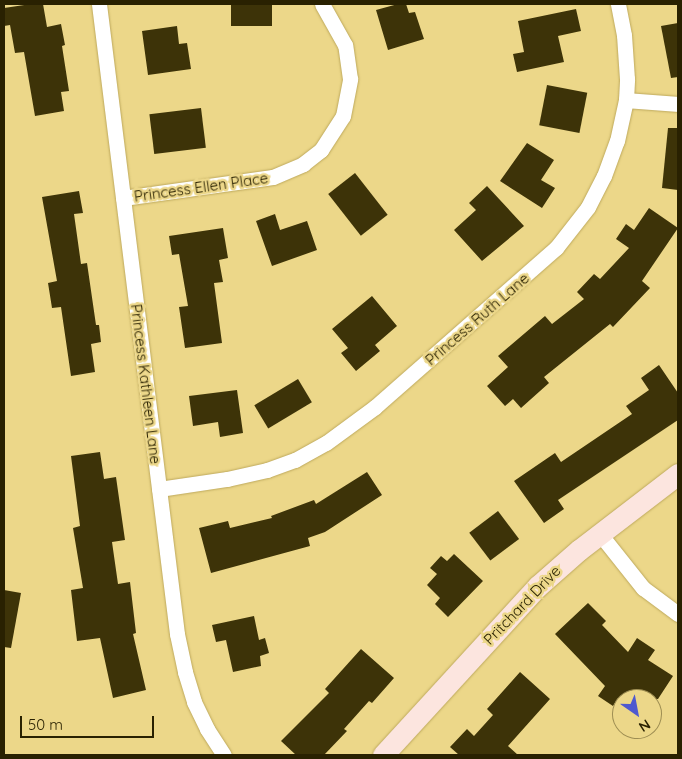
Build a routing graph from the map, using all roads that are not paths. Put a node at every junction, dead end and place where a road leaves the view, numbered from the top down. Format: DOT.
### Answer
graph roads {
  1 [pos="99,4"];
  2 [pos="322,4"];
  3 [pos="618,4"];
  4 [pos="626,100"];
  5 [pos="678,104"];
  6 [pos="123,198"];
  7 [pos="678,474"];
  8 [pos="159,489"];
  9 [pos="600,534"];
  10 [pos="678,614"];
  11 [pos="224,755"];
  12 [pos="383,755"];
  1 -- 6 [label="street, Princess Kathleen Lane"];
  2 -- 6 [label="street, Princess Ellen Place"];
  3 -- 4 [label="street, Princess Ruth Lane"];
  4 -- 5 [label="street"];
  4 -- 8 [label="street, Princess Ruth Lane"];
  6 -- 8 [label="street, Princess Kathleen Lane"];
  7 -- 9 [label="street, Pritchard Drive"];
  8 -- 11 [label="street, Princess Kathleen Lane"];
  9 -- 10 [label="street"];
  9 -- 12 [label="street, Pritchard Drive"];
}
